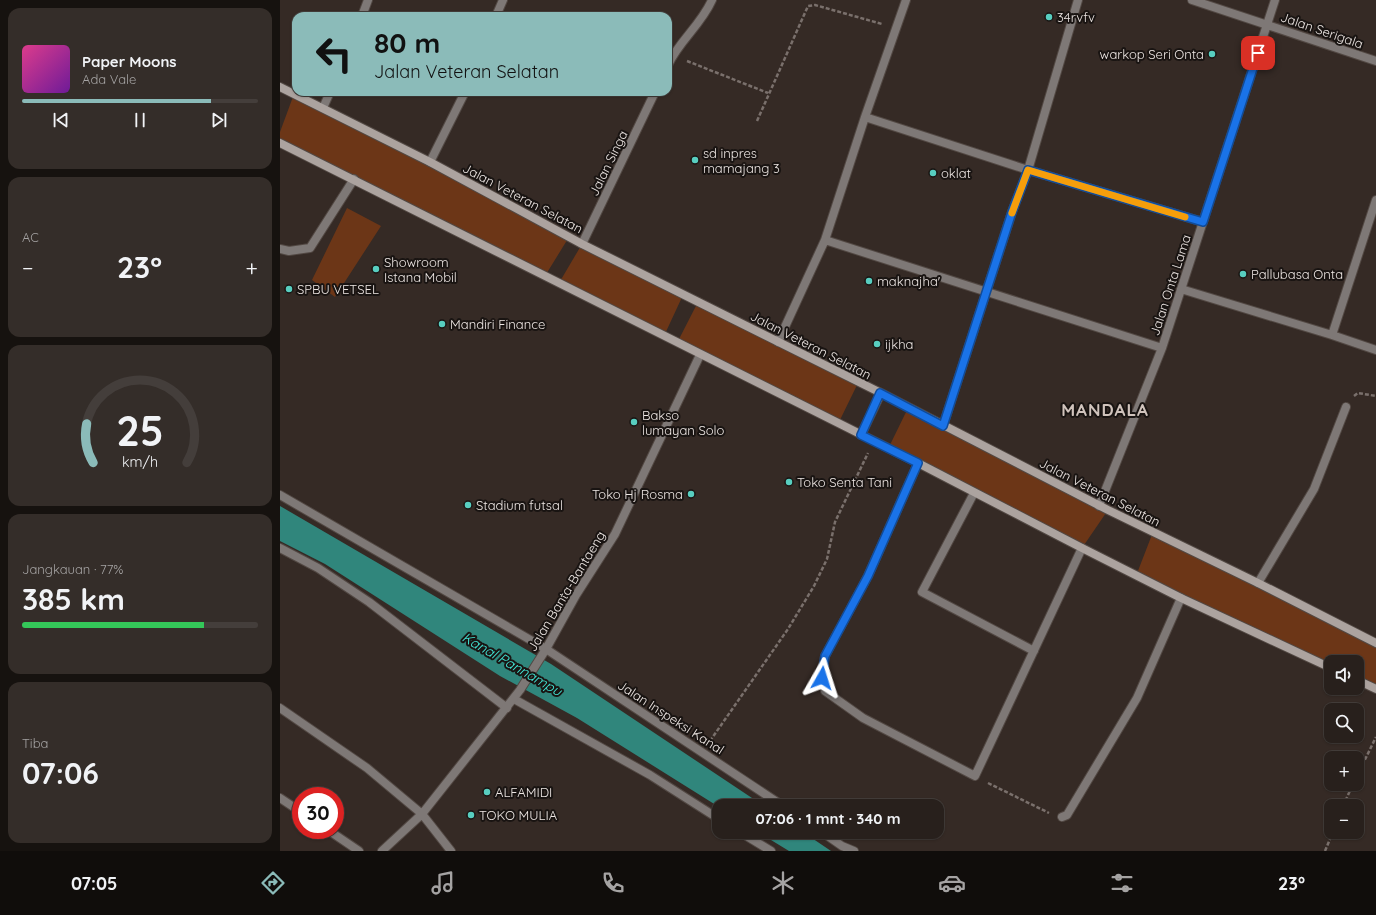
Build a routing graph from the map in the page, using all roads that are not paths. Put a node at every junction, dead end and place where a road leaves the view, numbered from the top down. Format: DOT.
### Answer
graph roads {
  1 [pos="368,0"];
  2 [pos="503,0"];
  3 [pos="712,0"];
  4 [pos="906,0"];
  5 [pos="1078,0"];
  6 [pos="1192,0"];
  7 [pos="1276,0"];
  8 [pos="364,12"];
  9 [pos="498,12"];
  10 [pos="1268,24"];
  11 [pos="672,56"];
  12 [pos="1376,61"];
  13 [pos="280,87"];
  14 [pos="292,93"];
  15 [pos="298,96"];
  16 [pos="328,96"];
  17 [pos="463,96"];
  18 [pos="653,96"];
  19 [pos="323,108"];
  20 [pos="865,117"];
  21 [pos="280,143"];
  22 [pos="430,162"];
  23 [pos="1028,170"];
  24 [pos="354,179"];
  25 [pos="1376,200"];
  26 [pos="1203,222"];
  27 [pos="825,240"];
  28 [pos="582,244"];
  29 [pos="280,249"];
  30 [pos="1181,289"];
  31 [pos="987,292"];
  32 [pos="1332,335"];
  33 [pos="778,342"];
  34 [pos="1162,348"];
  35 [pos="1376,350"];
  36 [pos="700,355"];
  37 [pos="880,393"];
  38 [pos="1346,407"];
  39 [pos="943,426"];
  40 [pos="861,435"];
  41 [pos="918,463"];
  42 [pos="974,493"];
  43 [pos="280,495"];
  44 [pos="1099,506"];
  45 [pos="280,548"];
  46 [pos="1082,548"];
  47 [pos="1258,583"];
  48 [pos="1181,598"];
  49 [pos="1376,643"];
  50 [pos="1034,651"];
  51 [pos="544,653"];
  52 [pos="1324,665"];
  53 [pos="1364,683"];
  54 [pos="1376,689"];
  55 [pos="514,699"];
  56 [pos="280,708"];
  57 [pos="507,708"];
  58 [pos="280,798"];
  59 [pos="772,799"];
  60 [pos="292,806"];
  61 [pos="422,814"];
  62 [pos="712,814"];
  63 [pos="1062,816"];
  64 [pos="341,839"];
  65 [pos="751,839"];
  66 [pos="832,839"];
  67 [pos="359,851"];
  68 [pos="382,851"];
  69 [pos="451,851"];
  70 [pos="771,851"];
  71 [pos="854,851"];
  1 -- 8 [label="street"];
  2 -- 9 [label="street"];
  3 -- 11 [label="street"];
  4 -- 20 [label="street"];
  5 -- 23 [label="street"];
  6 -- 10 [label="street, Jalan Serigala"];
  7 -- 10 [label="street, Jalan Onta Lama"];
  10 -- 12 [label="street, Jalan Serigala"];
  10 -- 26 [label="street, Jalan Onta Lama"];
  13 -- 14 [label="main road, Jalan Veteran Selatan"];
  15 -- 19 [label="main road, Jalan Veteran Selatan"];
  16 -- 19 [label="street"];
  17 -- 22 [label="street"];
  18 -- 28 [label="street, Jalan Singa"];
  19 -- 22 [label="main road, Jalan Veteran Selatan"];
  20 -- 23 [label="street"];
  20 -- 27 [label="street"];
  21 -- 24 [label="main road"];
  22 -- 28 [label="main road, Jalan Veteran Selatan"];
  23 -- 26 [label="street"];
  23 -- 31 [label="street"];
  24 -- 29 [label="street"];
  24 -- 36 [label="main road"];
  25 -- 32 [label="street"];
  26 -- 30 [label="street, Jalan Onta Lama"];
  27 -- 31 [label="street"];
  27 -- 33 [label="street"];
  28 -- 33 [label="main road, Jalan Veteran Selatan"];
  30 -- 32 [label="street"];
  30 -- 34 [label="street, Jalan Onta Lama"];
  31 -- 34 [label="street"];
  31 -- 39 [label="street"];
  32 -- 35 [label="street"];
  33 -- 37 [label="main road, Jalan Veteran Selatan"];
  34 -- 44 [label="street, Jalan Onta Lama"];
  36 -- 40 [label="main road"];
  36 -- 51 [label="street, Jalan Banta-Bantaeng"];
  37 -- 39 [label="main road, Jalan Veteran Selatan"];
  37 -- 40 [label="main road"];
  38 -- 47 [label="street"];
  39 -- 44 [label="main road, Jalan Veteran Selatan"];
  40 -- 41 [label="main road"];
  41 -- 42 [label="main road"];
  41 -- 50 [label="street"];
  42 -- 46 [label="main road"];
  42 -- 50 [label="street"];
  43 -- 51 [label="street, Jalan Inspeksi Kanal"];
  44 -- 47 [label="main road, Jalan Veteran Selatan"];
  45 -- 57 [label="street"];
  46 -- 48 [label="main road"];
  46 -- 50 [label="street"];
  47 -- 49 [label="main road, Jalan Veteran Selatan"];
  48 -- 52 [label="main road"];
  48 -- 63 [label="street"];
  51 -- 55 [label="street, Jalan Banta-Bantaeng"];
  51 -- 59 [label="street, Jalan Inspeksi Kanal"];
  53 -- 54 [label="main road"];
  55 -- 57 [label="street, Jalan Banta-Bantaeng"];
  55 -- 62 [label="street"];
  56 -- 61 [label="street"];
  57 -- 61 [label="street, Jalan Banta-Bantaeng"];
  58 -- 60 [label="street"];
  61 -- 68 [label="street, Jalan Banta-Bantaeng"];
  61 -- 69 [label="street"];
  64 -- 67 [label="street"];
  65 -- 70 [label="street"];
  66 -- 71 [label="street"];
}
